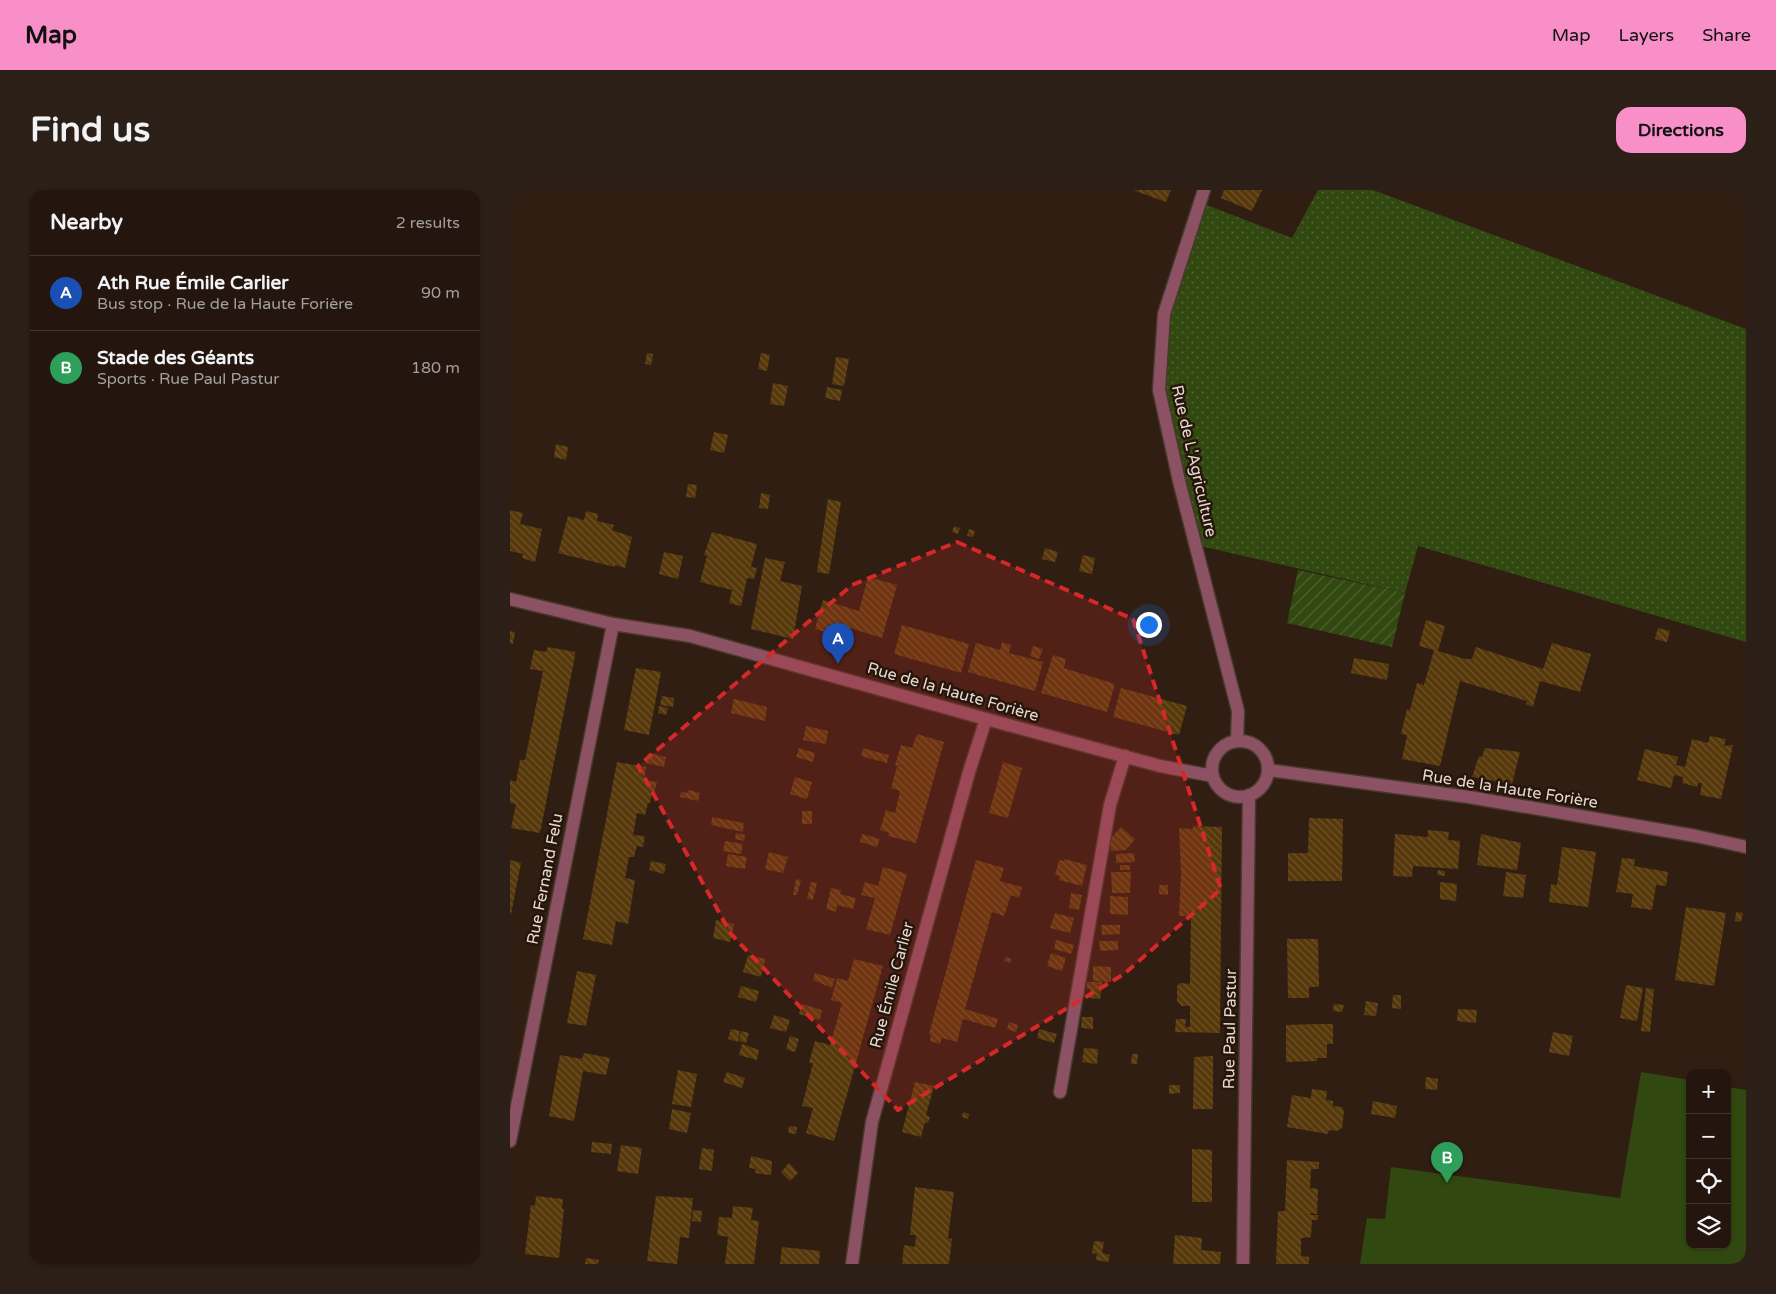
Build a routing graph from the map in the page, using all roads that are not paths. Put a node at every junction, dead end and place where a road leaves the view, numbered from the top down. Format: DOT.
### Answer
graph roads {
  1 [pos="1204,190"];
  2 [pos="510,599"];
  3 [pos="613,624"];
  4 [pos="986,719"];
  5 [pos="1237,741"];
  6 [pos="1125,756"];
  7 [pos="1268,770"];
  8 [pos="1213,776"];
  9 [pos="1249,795"];
  10 [pos="1746,847"];
  11 [pos="1060,1092"];
  12 [pos="510,1141"];
  13 [pos="852,1264"];
  14 [pos="1243,1264"];
  1 -- 5 [label="street, Rue de L'Agriculture"];
  2 -- 3 [label="street, Rue de la Haute Forière"];
  3 -- 4 [label="street, Rue de la Haute Forière"];
  3 -- 12 [label="street, Rue Fernand Felu"];
  4 -- 6 [label="street, Rue de la Haute Forière"];
  4 -- 13 [label="street, Rue Émile Carlier"];
  5 -- 7 [label="street"];
  5 -- 8 [label="street"];
  6 -- 8 [label="street, Rue de la Haute Forière"];
  6 -- 11 [label="street"];
  7 -- 9 [label="street"];
  7 -- 10 [label="street, Rue de la Haute Forière"];
  8 -- 9 [label="street"];
  9 -- 14 [label="street, Rue Paul Pastur"];
}
